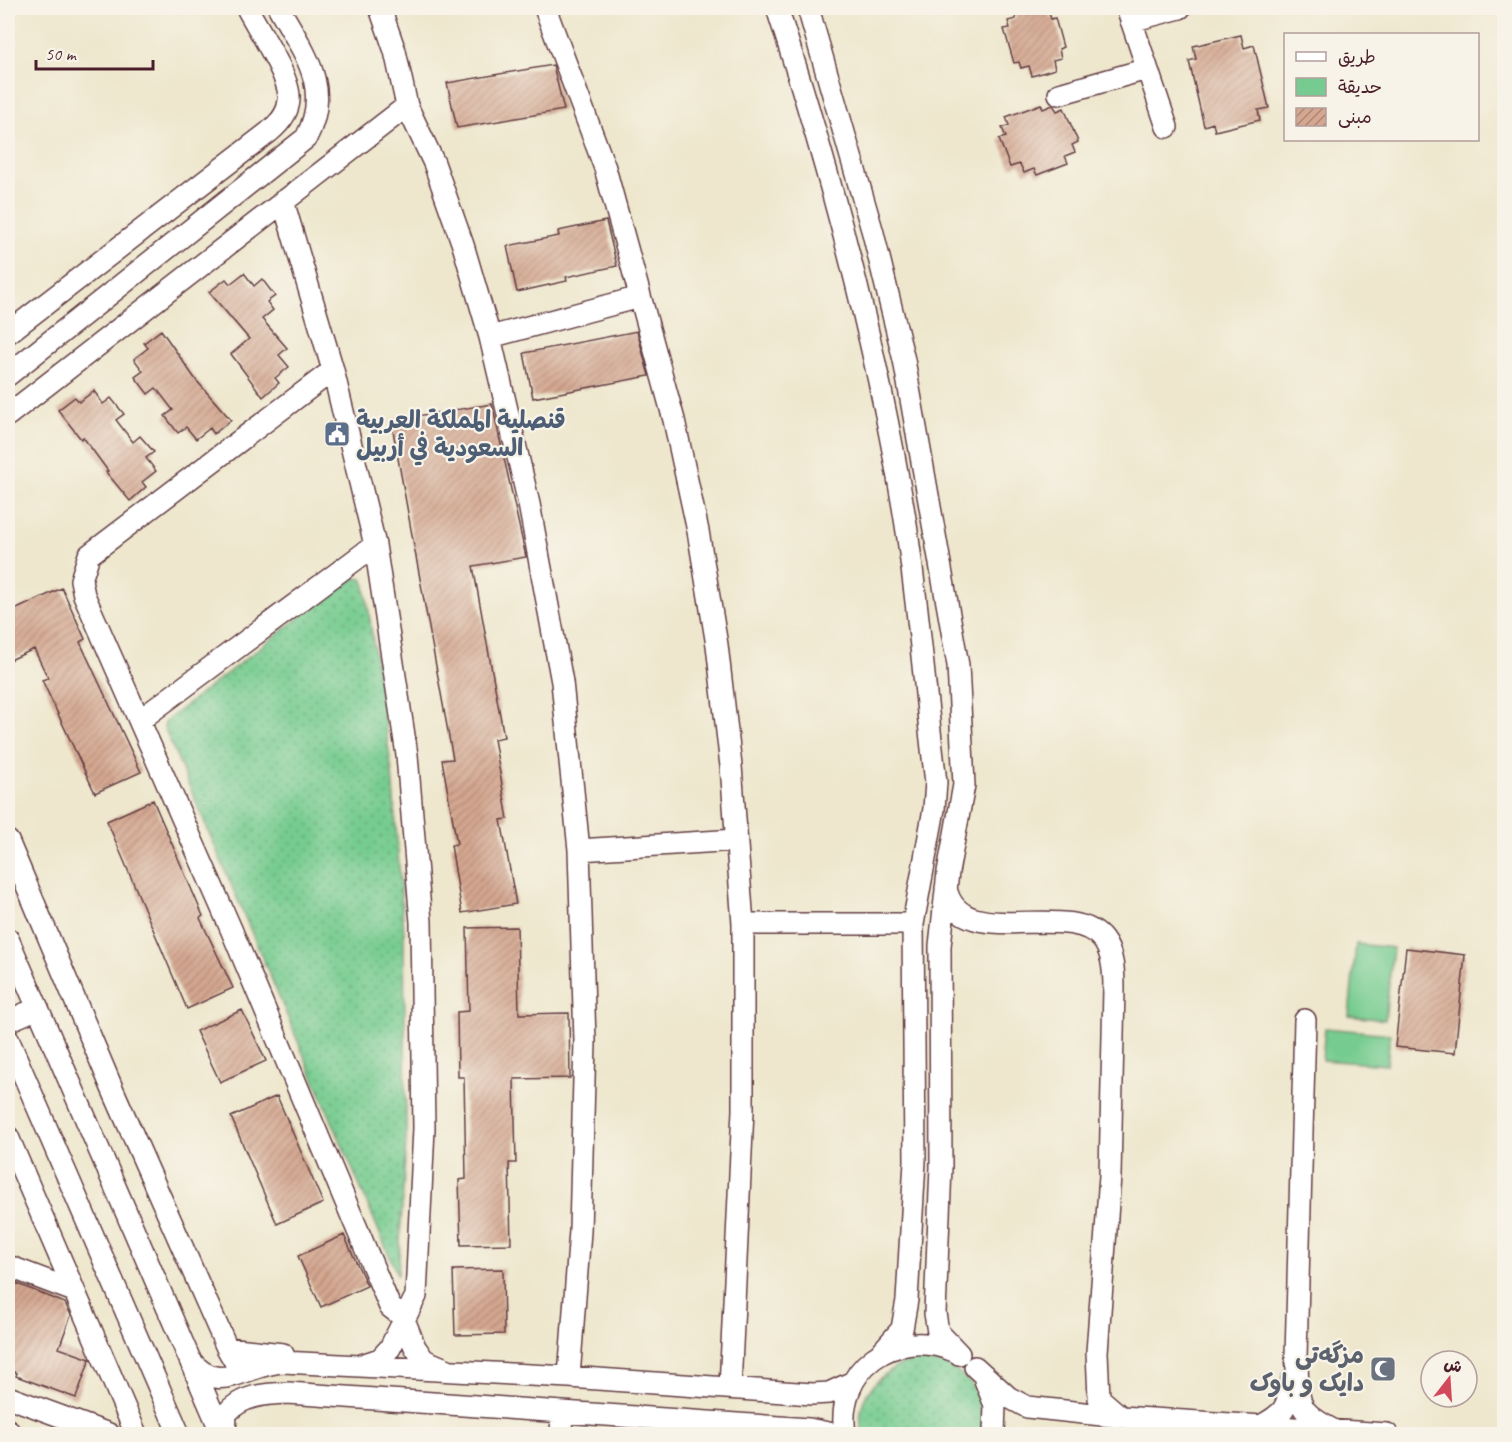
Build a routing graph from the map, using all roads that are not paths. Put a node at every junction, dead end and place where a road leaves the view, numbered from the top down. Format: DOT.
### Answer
graph roads {
  1 [pos="247,8"];
  2 [pos="279,8"];
  3 [pos="380,8"];
  4 [pos="545,8"];
  5 [pos="777,8"];
  6 [pos="808,8"];
  7 [pos="1180,8"];
  8 [pos="1129,14"];
  9 [pos="1147,69"];
  10 [pos="1059,94"];
  11 [pos="407,106"];
  12 [pos="1167,127"];
  13 [pos="283,201"];
  14 [pos="640,297"];
  15 [pos="8,333"];
  16 [pos="490,337"];
  17 [pos="333,370"];
  18 [pos="8,375"];
  19 [pos="8,415"];
  20 [pos="375,545"];
  21 [pos="917,615"];
  22 [pos="948,615"];
  23 [pos="140,720"];
  24 [pos="963,735"];
  25 [pos="931,741"];
  26 [pos="736,840"];
  27 [pos="8,841"];
  28 [pos="579,850"];
  29 [pos="945,888"];
  30 [pos="1021,923"];
  31 [pos="743,924"];
  32 [pos="913,924"];
  33 [pos="8,939"];
  34 [pos="940,956"];
  35 [pos="38,1008"];
  36 [pos="1305,1020"];
  37 [pos="8,1021"];
  38 [pos="8,1039"];
  39 [pos="8,1139"];
  40 [pos="8,1266"];
  41 [pos="74,1291"];
  42 [pos="403,1317"];
  43 [pos="227,1348"];
  44 [pos="1097,1352"];
  45 [pos="880,1354"];
  46 [pos="959,1354"];
  47 [pos="1296,1356"];
  48 [pos="190,1360"];
  49 [pos="294,1362"];
  50 [pos="337,1364"];
  51 [pos="362,1365"];
  52 [pos="975,1367"];
  53 [pos="448,1370"];
  54 [pos="244,1371"];
  55 [pos="569,1377"];
  56 [pos="853,1382"];
  57 [pos="730,1388"];
  58 [pos="288,1393"];
  59 [pos="8,1397"];
  60 [pos="253,1397"];
  61 [pos="1069,1412"];
  62 [pos="562,1413"];
  63 [pos="1121,1417"];
  64 [pos="1258,1427"];
  65 [pos="724,1429"];
  66 [pos="8,1430"];
  67 [pos="1337,1432"];
  68 [pos="10,1434"];
  69 [pos="109,1434"];
  70 [pos="136,1434"];
  71 [pos="180,1434"];
  72 [pos="224,1434"];
  73 [pos="561,1434"];
  74 [pos="832,1434"];
  75 [pos="845,1434"];
  76 [pos="994,1434"];
  77 [pos="1387,1434"];
  1 -- 15 [label="street"];
  2 -- 18 [label="street"];
  3 -- 11 [label="street"];
  4 -- 14 [label="street"];
  5 -- 21 [label="street"];
  6 -- 22 [label="street"];
  7 -- 8 [label="street"];
  8 -- 9 [label="street"];
  9 -- 10 [label="street"];
  9 -- 12 [label="street"];
  11 -- 13 [label="street"];
  11 -- 16 [label="street"];
  13 -- 17 [label="street"];
  13 -- 19 [label="street"];
  14 -- 16 [label="street"];
  14 -- 26 [label="street"];
  16 -- 28 [label="street"];
  17 -- 20 [label="street"];
  17 -- 23 [label="street"];
  20 -- 23 [label="street"];
  20 -- 42 [label="street"];
  21 -- 22 [label="street"];
  21 -- 25 [label="street"];
  22 -- 24 [label="street"];
  23 -- 42 [label="street"];
  24 -- 25 [label="street"];
  24 -- 29 [label="street"];
  25 -- 32 [label="street"];
  26 -- 28 [label="street"];
  26 -- 31 [label="street"];
  27 -- 43 [label="street"];
  28 -- 55 [label="street"];
  29 -- 30 [label="street"];
  29 -- 34 [label="street"];
  30 -- 34 [label="street"];
  30 -- 44 [label="street"];
  31 -- 32 [label="street"];
  31 -- 57 [label="street"];
  32 -- 45 [label="street"];
  33 -- 35 [label="street"];
  34 -- 46 [label="street"];
  35 -- 37 [label="street"];
  35 -- 48 [label="street"];
  36 -- 47 [label="street"];
  38 -- 71 [label="street"];
  39 -- 41 [label="street"];
  40 -- 41 [label="street"];
  41 -- 70 [label="street"];
  42 -- 51 [label="street"];
  42 -- 53 [label="street"];
  43 -- 50 [label="street"];
  43 -- 54 [label="street"];
  44 -- 61 [label="street"];
  44 -- 63 [label="street"];
  45 -- 46 [label="street"];
  45 -- 56 [label="street"];
  46 -- 52 [label="street"];
  47 -- 64 [label="street"];
  47 -- 67 [label="street"];
  48 -- 54 [label="street"];
  48 -- 72 [label="street"];
  49 -- 50 [label="street"];
  49 -- 54 [label="street"];
  49 -- 58 [label="street"];
  50 -- 51 [label="street"];
  51 -- 53 [label="street"];
  52 -- 61 [label="street"];
  52 -- 76 [label="street"];
  53 -- 55 [label="street"];
  54 -- 60 [label="street"];
  55 -- 57 [label="street"];
  56 -- 57 [label="street"];
  56 -- 75 [label="street"];
  58 -- 60 [label="street"];
  58 -- 62 [label="street"];
  59 -- 69 [label="street"];
  60 -- 72 [label="street"];
  61 -- 63 [label="street"];
  62 -- 65 [label="street"];
  62 -- 73 [label="street"];
  63 -- 64 [label="street"];
  64 -- 67 [label="street"];
  65 -- 74 [label="street"];
  66 -- 68 [label="street"];
  67 -- 77 [label="street"];
}
